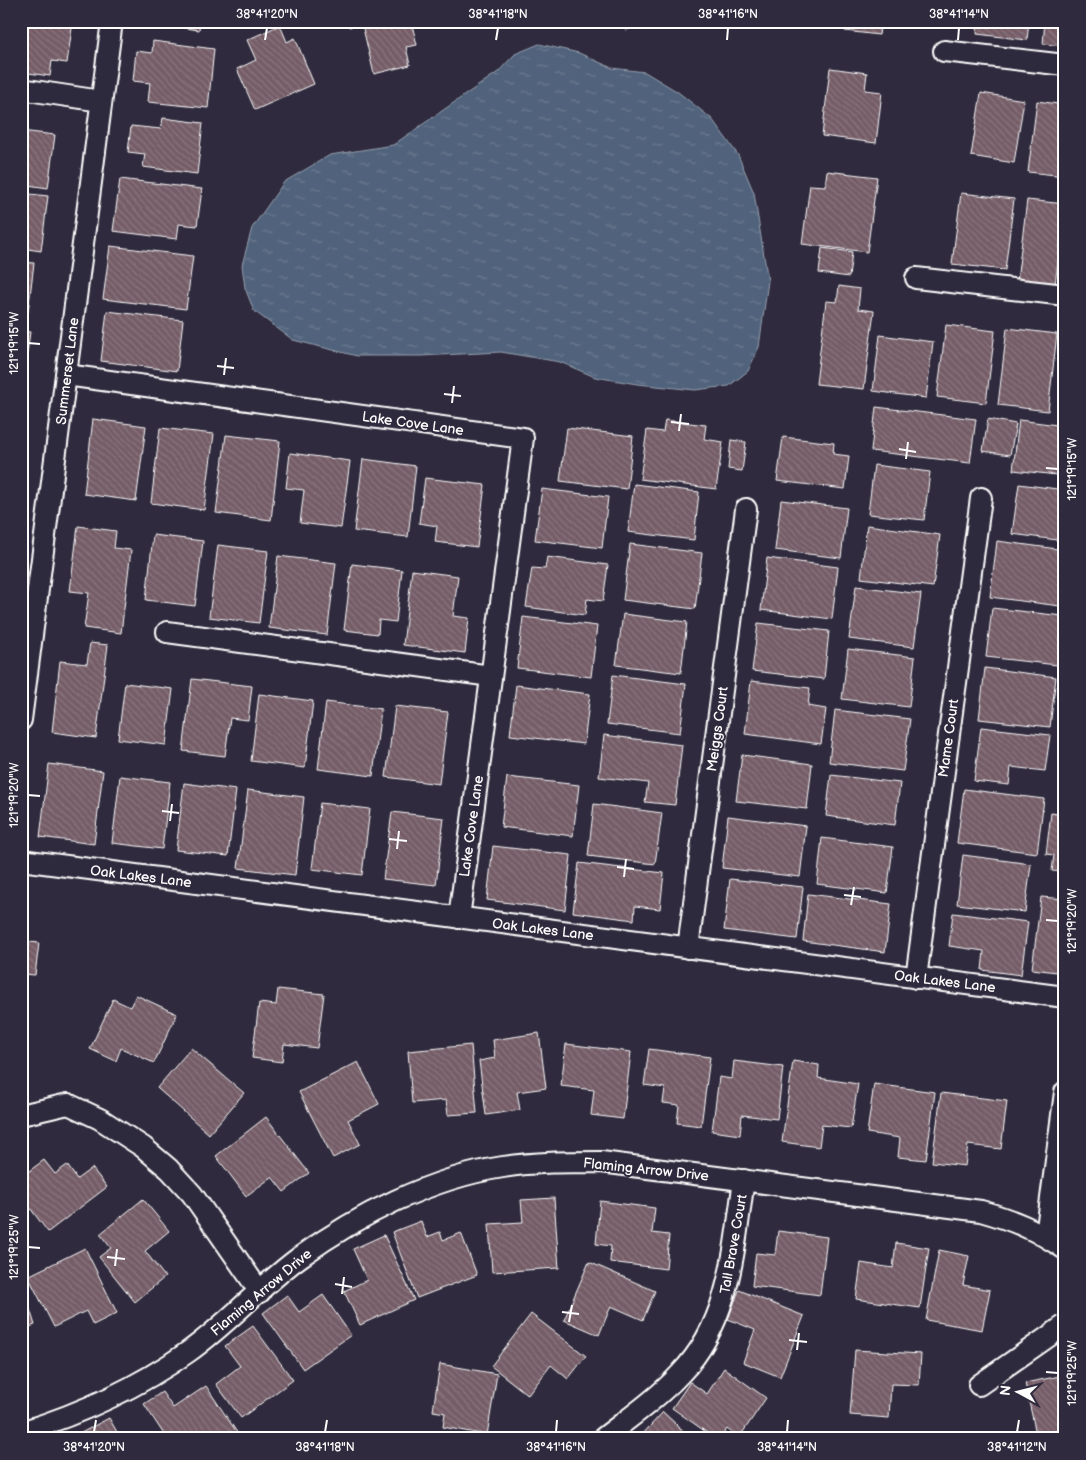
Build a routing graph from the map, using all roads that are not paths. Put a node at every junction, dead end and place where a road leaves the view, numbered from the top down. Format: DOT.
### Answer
graph roads {
  1 [pos="112,21"];
  2 [pos="944,51"];
  3 [pos="1065,64"];
  4 [pos="21,90"];
  5 [pos="101,101"];
  6 [pos="916,278"];
  7 [pos="1065,295"];
  8 [pos="66,376"];
  9 [pos="981,498"];
  10 [pos="746,509"];
  11 [pos="167,632"];
  12 [pos="491,676"];
  13 [pos="21,720"];
  14 [pos="21,860"];
  15 [pos="459,918"];
  16 [pos="688,948"];
  17 [pos="916,978"];
  18 [pos="1065,997"];
  19 [pos="1065,1092"];
  20 [pos="21,1115"];
  21 [pos="744,1180"];
  22 [pos="1046,1236"];
  23 [pos="1065,1249"];
  24 [pos="260,1292"];
  25 [pos="1065,1325"];
  26 [pos="980,1385"];
  27 [pos="21,1432"];
  28 [pos="602,1439"];
  1 -- 5 [label="street, Summerset Lane"];
  2 -- 3 [label="street"];
  4 -- 5 [label="street"];
  5 -- 8 [label="street, Summerset Lane"];
  6 -- 7 [label="street"];
  8 -- 12 [label="street, Lake Cove Lane"];
  8 -- 13 [label="street, Summerset Lane"];
  9 -- 17 [label="street, Mame Court"];
  10 -- 16 [label="street, Meiggs Court"];
  11 -- 12 [label="street"];
  12 -- 15 [label="street, Lake Cove Lane"];
  14 -- 15 [label="street, Oak Lakes Lane"];
  15 -- 16 [label="street, Oak Lakes Lane"];
  16 -- 17 [label="street, Oak Lakes Lane"];
  17 -- 18 [label="street, Oak Lakes Lane"];
  19 -- 22 [label="street"];
  20 -- 24 [label="street"];
  21 -- 22 [label="street, Flaming Arrow Drive"];
  21 -- 24 [label="street, Flaming Arrow Drive"];
  21 -- 28 [label="street, Tall Brave Court"];
  22 -- 23 [label="street, Flaming Arrow Drive"];
  24 -- 27 [label="street, Flaming Arrow Drive"];
  25 -- 26 [label="street"];
}
